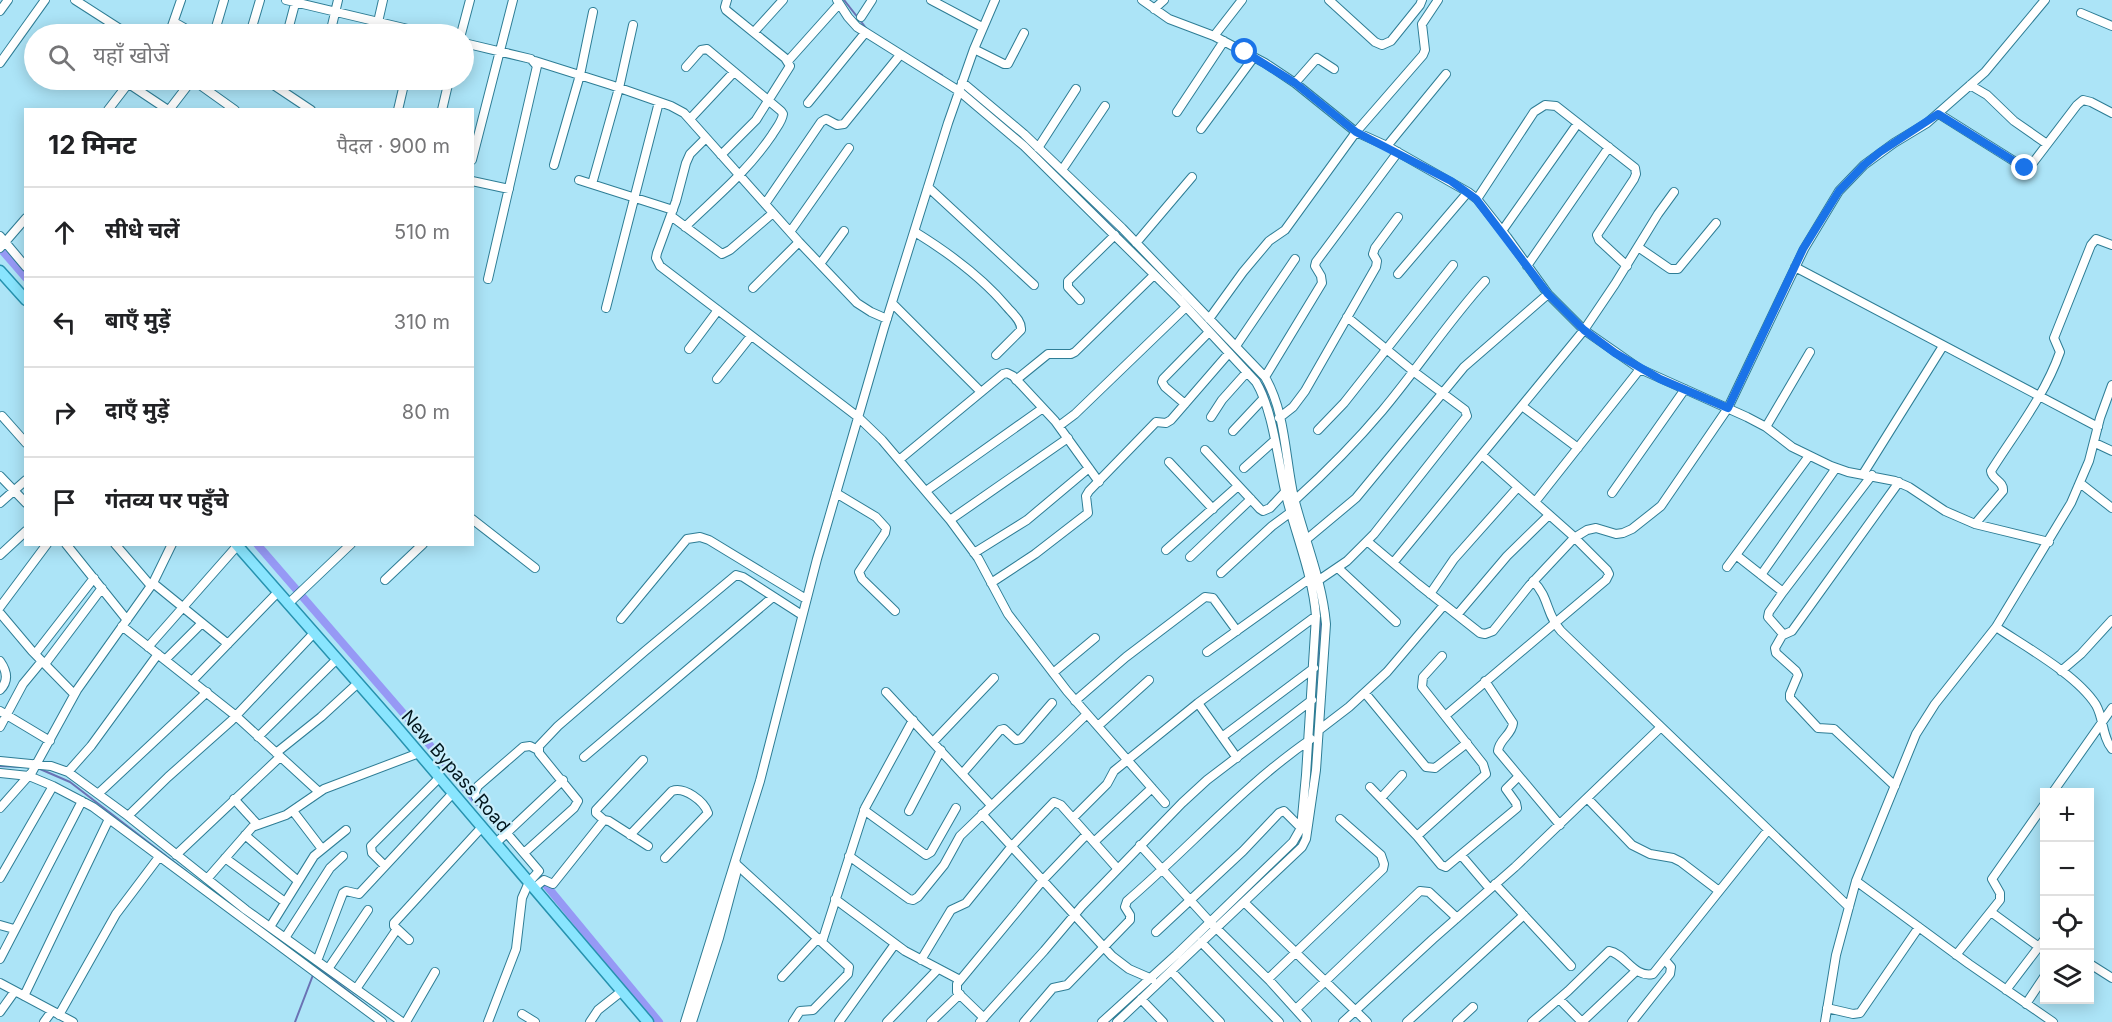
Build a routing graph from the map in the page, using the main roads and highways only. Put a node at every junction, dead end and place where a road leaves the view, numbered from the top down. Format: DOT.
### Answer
graph roads {
  1 [pos="0,271"];
  2 [pos="23,294"];
  3 [pos="238,546"];
  4 [pos="648,1022"];
  1 -- 2 [label="main road"];
  3 -- 4 [label="main road, New Bypass Road"];
}
